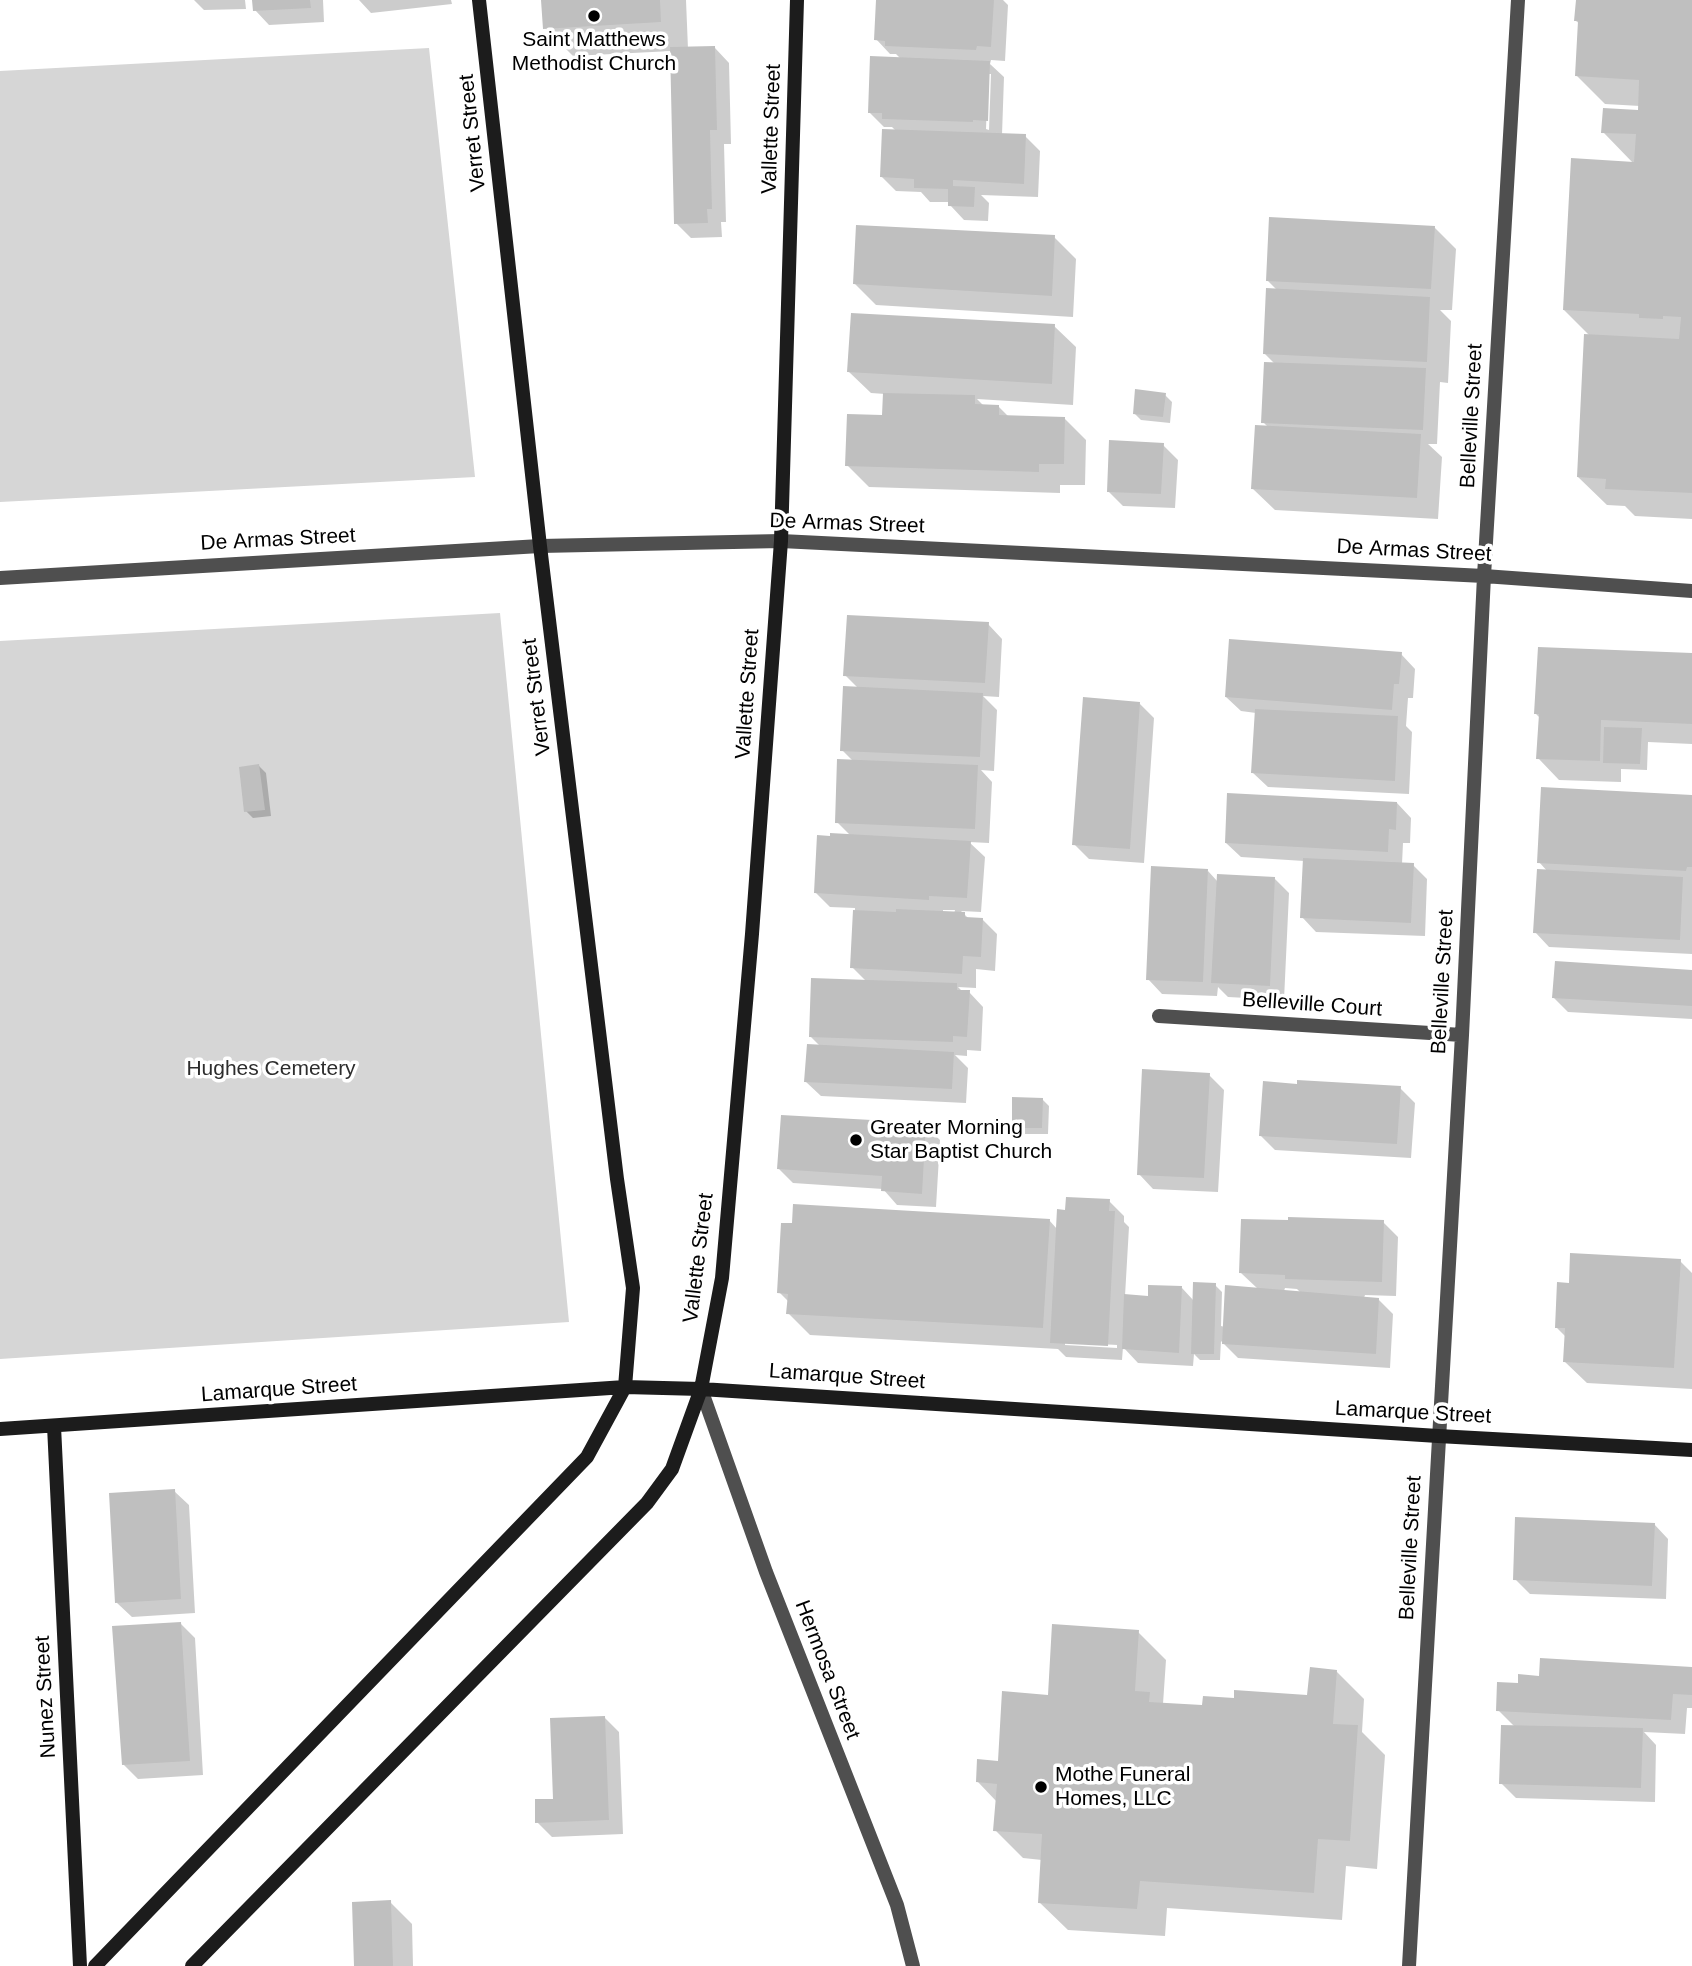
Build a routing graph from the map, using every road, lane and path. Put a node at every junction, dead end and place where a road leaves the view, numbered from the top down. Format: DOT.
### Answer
graph roads {
  1 [pos="479,0"];
  2 [pos="797,0"];
  3 [pos="1518,0"];
  4 [pos="780,541"];
  5 [pos="540,546"];
  6 [pos="1484,576"];
  7 [pos="0,578"];
  8 [pos="1692,591"];
  9 [pos="1158,1016"];
  10 [pos="1462,1035"];
  11 [pos="625,1387"];
  12 [pos="701,1389"];
  13 [pos="54,1426"];
  14 [pos="0,1429"];
  15 [pos="1438,1436"];
  16 [pos="1692,1450"];
  17 [pos="80,1966"];
  18 [pos="95,1966"];
  19 [pos="192,1966"];
  20 [pos="913,1966"];
  21 [pos="1409,1966"];
  1 -- 5 [label="main road, Verret Street"];
  2 -- 4 [label="main road, Vallette Street"];
  3 -- 6 [label="street, Belleville Street"];
  4 -- 5 [label="street, De Armas Street"];
  4 -- 6 [label="street, De Armas Street"];
  4 -- 12 [label="main road, Vallette Street"];
  5 -- 7 [label="street, De Armas Street"];
  5 -- 11 [label="main road, Verret Street"];
  6 -- 8 [label="street, De Armas Street"];
  6 -- 10 [label="street, Belleville Street"];
  9 -- 10 [label="street, Belleville Court"];
  10 -- 15 [label="street, Belleville Street"];
  11 -- 12 [label="main road, Lamarque Street"];
  11 -- 13 [label="main road, Lamarque Street"];
  11 -- 18 [label="main road"];
  12 -- 15 [label="main road, Lamarque Street"];
  12 -- 19 [label="main road, Vallette Street"];
  12 -- 20 [label="street, Hermosa Street"];
  13 -- 14 [label="main road, Lamarque Street"];
  13 -- 17 [label="main road, Nunez Street"];
  15 -- 16 [label="main road, Lamarque Street"];
  15 -- 21 [label="street, Belleville Street"];
}
